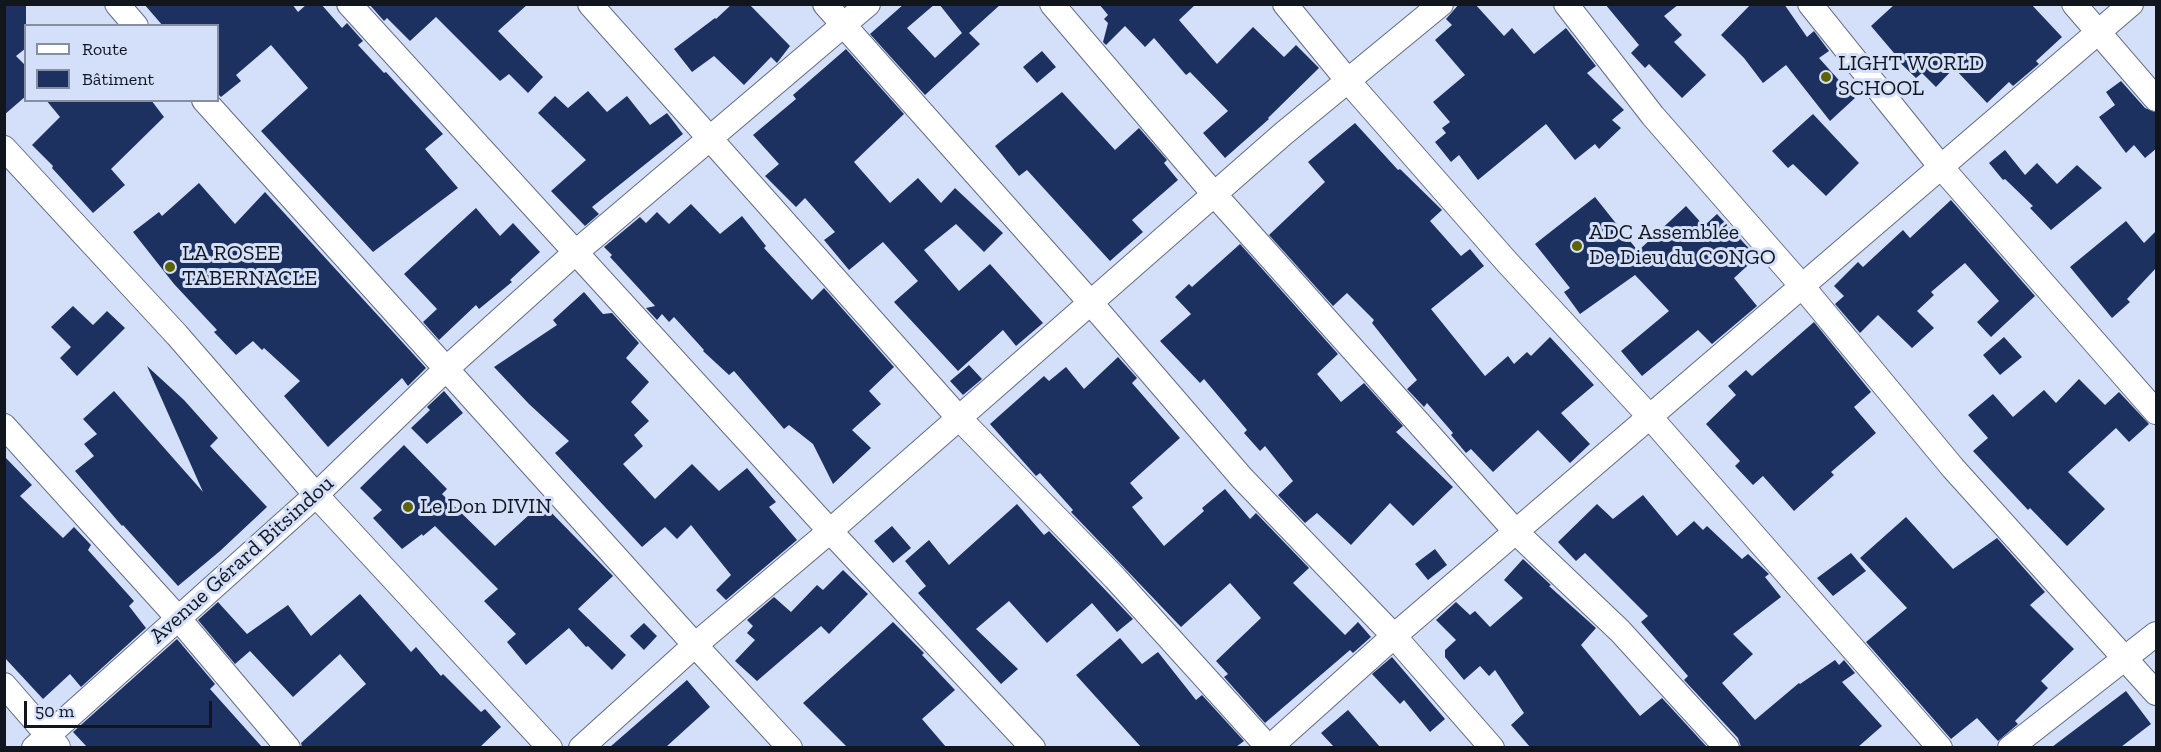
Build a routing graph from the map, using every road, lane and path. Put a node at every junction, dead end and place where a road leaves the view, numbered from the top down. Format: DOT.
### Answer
graph roads {
  1 [pos="117,4"];
  2 [pos="350,4"];
  3 [pos="590,4"];
  4 [pos="825,4"];
  5 [pos="868,4"];
  6 [pos="1052,4"];
  7 [pos="1285,4"];
  8 [pos="1442,4"];
  9 [pos="1566,4"];
  10 [pos="1810,4"];
  11 [pos="2074,4"];
  12 [pos="2131,4"];
  13 [pos="134,24"];
  14 [pos="843,26"];
  15 [pos="2098,33"];
  16 [pos="1348,81"];
  17 [pos="2157,99"];
  18 [pos="206,102"];
  19 [pos="710,138"];
  20 [pos="4,148"];
  21 [pos="1941,167"];
  22 [pos="1214,194"];
  23 [pos="576,252"];
  24 [pos="1802,286"];
  25 [pos="1090,302"];
  26 [pos="446,369"];
  27 [pos="2157,412"];
  28 [pos="958,417"];
  29 [pos="1650,417"];
  30 [pos="4,426"];
  31 [pos="316,495"];
  32 [pos="830,531"];
  33 [pos="1517,533"];
  34 [pos="178,618"];
  35 [pos="2157,634"];
  36 [pos="1394,636"];
  37 [pos="695,645"];
  38 [pos="2127,658"];
  39 [pos="4,685"];
  40 [pos="2157,693"];
  41 [pos="47,743"];
  42 [pos="288,747"];
  43 [pos="550,747"];
  44 [pos="581,747"];
  45 [pos="790,747"];
  46 [pos="1033,747"];
  47 [pos="1269,747"];
  48 [pos="1492,747"];
  49 [pos="1727,747"];
  50 [pos="1940,747"];
  51 [pos="2010,747"];
  1 -- 13 [label="street"];
  2 -- 23 [label="street"];
  3 -- 19 [label="street"];
  4 -- 14 [label="street"];
  5 -- 14 [label="street, Avenue Gérard Bitsindou"];
  6 -- 22 [label="street"];
  7 -- 16 [label="street"];
  8 -- 16 [label="street"];
  9 -- 24 [label="street"];
  10 -- 21 [label="street"];
  11 -- 15 [label="street"];
  12 -- 15 [label="street"];
  14 -- 19 [label="street, Avenue Gérard Bitsindou"];
  14 -- 25 [label="street"];
  15 -- 17 [label="street"];
  15 -- 21 [label="street"];
  16 -- 22 [label="street"];
  16 -- 29 [label="street"];
  18 -- 26 [label="street"];
  19 -- 23 [label="street, Avenue Gérard Bitsindou"];
  19 -- 28 [label="street"];
  20 -- 31 [label="street"];
  21 -- 24 [label="street"];
  21 -- 27 [label="street"];
  22 -- 25 [label="street"];
  22 -- 33 [label="street"];
  23 -- 26 [label="street, Avenue Gérard Bitsindou"];
  23 -- 32 [label="street"];
  24 -- 29 [label="street"];
  24 -- 38 [label="street"];
  25 -- 28 [label="street"];
  25 -- 36 [label="street"];
  26 -- 31 [label="street, Avenue Gérard Bitsindou"];
  26 -- 37 [label="street"];
  28 -- 32 [label="street"];
  28 -- 47 [label="street"];
  29 -- 33 [label="street"];
  29 -- 50 [label="street"];
  30 -- 34 [label="street"];
  31 -- 34 [label="street, Avenue Gérard Bitsindou"];
  31 -- 43 [label="street"];
  32 -- 37 [label="street"];
  32 -- 46 [label="street"];
  33 -- 36 [label="street"];
  33 -- 49 [label="street"];
  34 -- 41 [label="street, Avenue Gérard Bitsindou"];
  34 -- 42 [label="street"];
  35 -- 38 [label="street"];
  36 -- 47 [label="street"];
  36 -- 48 [label="street"];
  37 -- 44 [label="street"];
  37 -- 45 [label="street"];
  38 -- 40 [label="street"];
  38 -- 51 [label="street"];
  39 -- 41 [label="street"];
}
